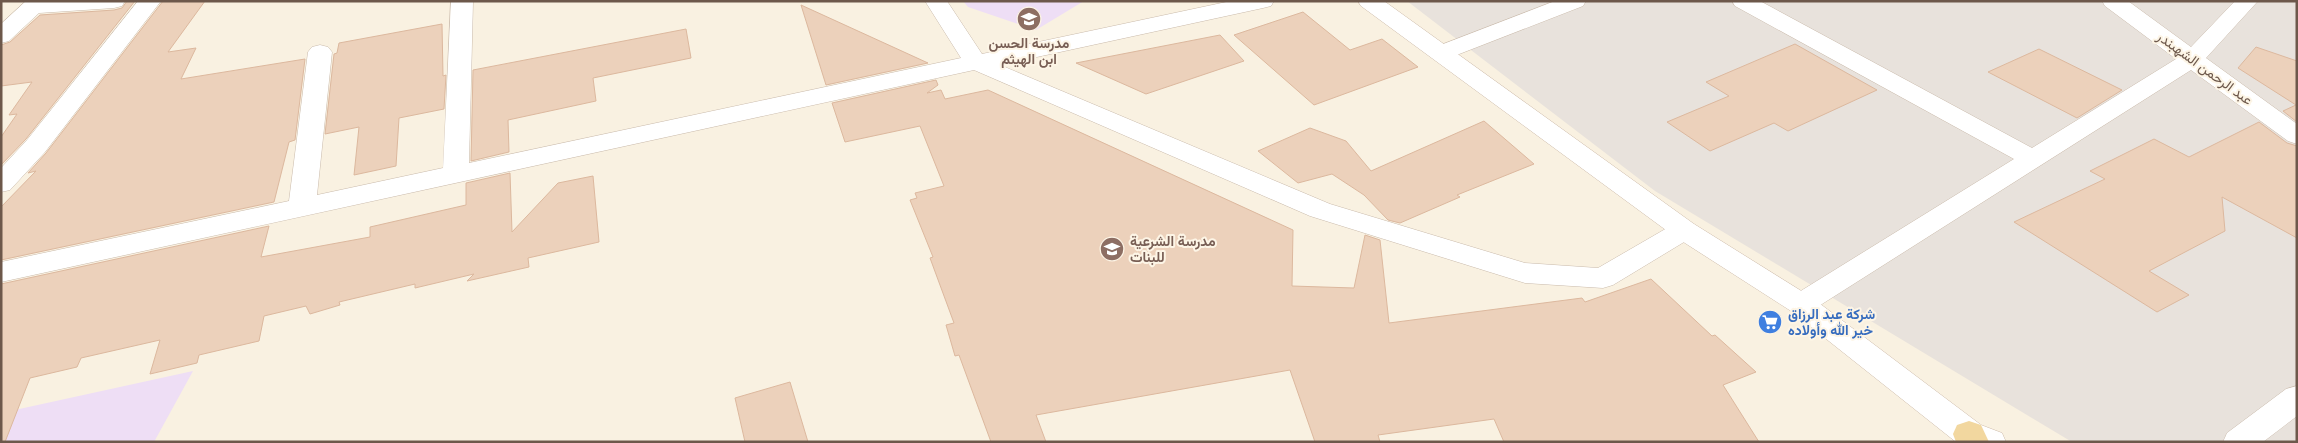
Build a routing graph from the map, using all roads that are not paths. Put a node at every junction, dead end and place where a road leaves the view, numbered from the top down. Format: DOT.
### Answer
graph roads {
  1 [pos="114,1"];
  2 [pos="150,1"];
  3 [pos="462,1"];
  4 [pos="936,1"];
  5 [pos="1263,1"];
  6 [pos="1369,1"];
  7 [pos="1574,1"];
  8 [pos="1743,1"];
  9 [pos="2113,1"];
  10 [pos="2247,1"];
  11 [pos="36,4"];
  12 [pos="1,36"];
  13 [pos="320,52"];
  14 [pos="1441,53"];
  15 [pos="2192,59"];
  16 [pos="976,63"];
  17 [pos="2297,136"];
  18 [pos="2033,159"];
  19 [pos="456,174"];
  20 [pos="1,184"];
  21 [pos="302,208"];
  22 [pos="1684,230"];
  23 [pos="1,272"];
  24 [pos="1801,304"];
  25 [pos="2297,398"];
  26 [pos="1977,439"];
  27 [pos="2239,442"];
  1 -- 11 [label="street"];
  2 -- 20 [label="street"];
  3 -- 19 [label="street"];
  4 -- 16 [label="street"];
  5 -- 16 [label="street"];
  6 -- 14 [label="street"];
  7 -- 14 [label="street"];
  8 -- 18 [label="street"];
  9 -- 15 [label="street, عبد الرحمن الشهبندر"];
  10 -- 15 [label="street"];
  11 -- 12 [label="street"];
  13 -- 21 [label="street"];
  14 -- 22 [label="street"];
  15 -- 17 [label="street, عبد الرحمن الشهبندر"];
  15 -- 18 [label="street"];
  16 -- 19 [label="street"];
  16 -- 22 [label="street"];
  18 -- 24 [label="street"];
  19 -- 21 [label="street"];
  21 -- 23 [label="street"];
  22 -- 24 [label="street"];
  24 -- 26 [label="street"];
  25 -- 27 [label="street"];
}
